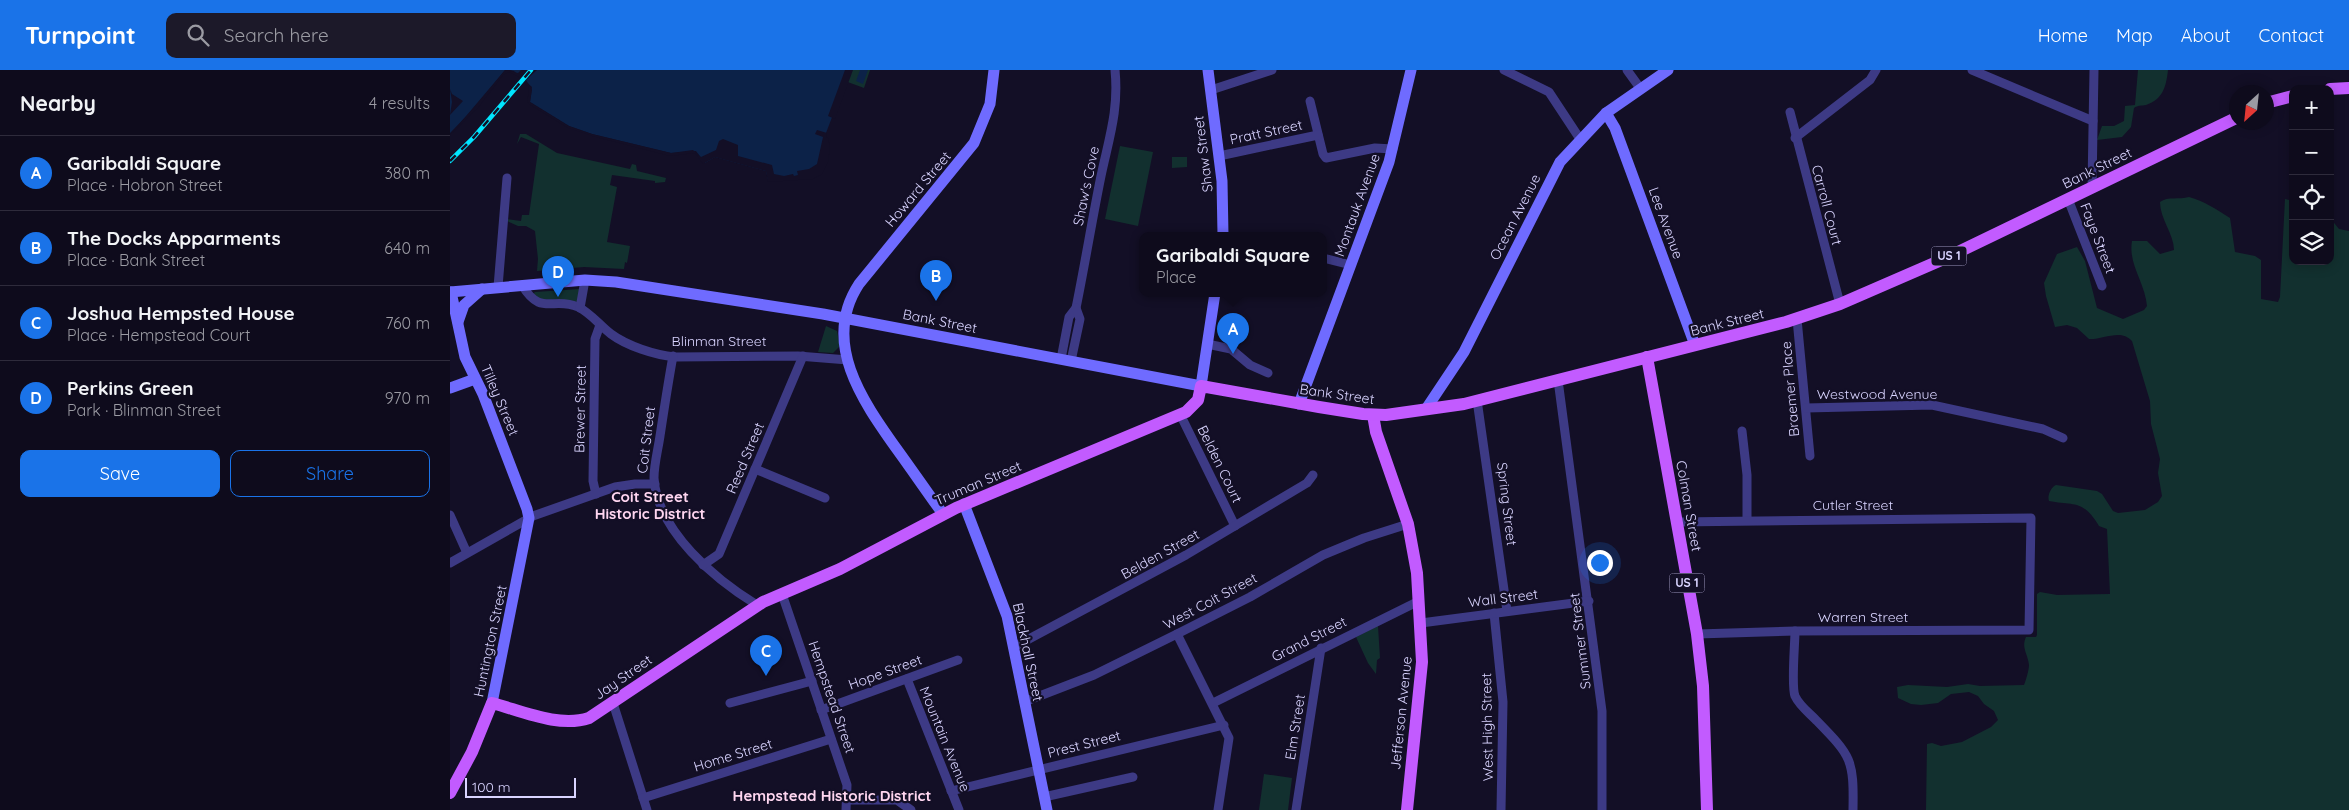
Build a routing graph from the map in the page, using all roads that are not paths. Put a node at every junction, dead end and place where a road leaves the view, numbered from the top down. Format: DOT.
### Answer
graph roads {
  1 [pos="994,70"];
  2 [pos="1115,70"];
  3 [pos="1208,70"];
  4 [pos="1272,70"];
  5 [pos="1411,70"];
  6 [pos="1504,70"];
  7 [pos="1627,70"];
  8 [pos="1668,70"];
  9 [pos="1876,70"];
  10 [pos="1972,70"];
  11 [pos="2094,70"];
  12 [pos="1640,88"];
  13 [pos="2349,88"];
  14 [pos="2334,89"];
  15 [pos="1211,90"];
  16 [pos="2289,97"];
  17 [pos="2274,101"];
  18 [pos="1310,102"];
  19 [pos="1790,112"];
  20 [pos="1606,113"];
  21 [pos="2093,121"];
  22 [pos="2229,121"];
  23 [pos="1318,135"];
  24 [pos="1796,138"];
  25 [pos="1580,139"];
  26 [pos="1393,149"];
  27 [pos="1219,156"];
  28 [pos="507,178"];
  29 [pos="2092,188"];
  30 [pos="2068,199"];
  31 [pos="1222,232"];
  32 [pos="1327,259"];
  33 [pos="1351,265"];
  34 [pos="585,280"];
  35 [pos="522,284"];
  36 [pos="2102,286"];
  37 [pos="498,287"];
  38 [pos="484,288"];
  39 [pos="451,292"];
  40 [pos="1214,297"];
  41 [pos="1840,304"];
  42 [pos="580,308"];
  43 [pos="845,318"];
  44 [pos="1797,319"];
  45 [pos="600,325"];
  46 [pos="458,326"];
  47 [pos="1207,344"];
  48 [pos="1695,345"];
  49 [pos="672,356"];
  50 [pos="804,356"];
  51 [pos="1647,357"];
  52 [pos="848,360"];
  53 [pos="1066,360"];
  54 [pos="1268,373"];
  55 [pos="475,379"];
  56 [pos="1558,380"];
  57 [pos="1201,386"];
  58 [pos="450,388"];
  59 [pos="1478,400"];
  60 [pos="1299,404"];
  61 [pos="1806,408"];
  62 [pos="1426,409"];
  63 [pos="1180,414"];
  64 [pos="1372,415"];
  65 [pos="1742,431"];
  66 [pos="2063,438"];
  67 [pos="1810,456"];
  68 [pos="755,469"];
  69 [pos="1313,475"];
  70 [pos="655,484"];
  71 [pos="596,494"];
  72 [pos="825,498"];
  73 [pos="964,504"];
  74 [pos="942,514"];
  75 [pos="450,515"];
  76 [pos="529,518"];
  77 [pos="1747,520"];
  78 [pos="1676,522"];
  79 [pos="1408,524"];
  80 [pos="1235,526"];
  81 [pos="467,553"];
  82 [pos="450,563"];
  83 [pos="704,564"];
  84 [pos="782,594"];
  85 [pos="1419,600"];
  86 [pos="1589,601"];
  87 [pos="757,605"];
  88 [pos="1507,611"];
  89 [pos="1494,614"];
  90 [pos="1420,623"];
  91 [pos="2029,630"];
  92 [pos="1795,631"];
  93 [pos="1177,634"];
  94 [pos="1697,634"];
  95 [pos="1014,647"];
  96 [pos="1322,648"];
  97 [pos="958,660"];
  98 [pos="907,679"];
  99 [pos="812,681"];
  100 [pos="1024,702"];
  101 [pos="1213,702"];
  102 [pos="492,703"];
  103 [pos="613,703"];
  104 [pos="730,703"];
  105 [pos="821,710"];
  106 [pos="1224,725"];
  107 [pos="831,739"];
  108 [pos="1038,770"];
  109 [pos="1133,777"];
  110 [pos="951,791"];
  111 [pos="450,793"];
  112 [pos="1044,796"];
  113 [pos="643,798"];
  114 [pos="848,800"];
  115 [pos="646,810"];
  116 [pos="846,810"];
  117 [pos="911,810"];
  118 [pos="959,810"];
  119 [pos="1047,810"];
  120 [pos="1218,810"];
  121 [pos="1296,810"];
  122 [pos="1407,810"];
  123 [pos="1501,810"];
  124 [pos="1602,810"];
  125 [pos="1707,810"];
  126 [pos="1853,810"];
  1 -- 43 [label="main road, Howard Street"];
  2 -- 53 [label="street, Shaw's Cove"];
  3 -- 15 [label="main road, Shaw Street"];
  4 -- 15 [label="street"];
  5 -- 26 [label="main road, Montauk Avenue"];
  6 -- 25 [label="street"];
  7 -- 12 [label="street"];
  8 -- 12 [label="main road, Ocean Avenue"];
  9 -- 24 [label="street"];
  10 -- 21 [label="street"];
  11 -- 21 [label="street"];
  12 -- 20 [label="main road, Ocean Avenue"];
  13 -- 14 [label="main road"];
  15 -- 27 [label="main road, Shaw Street"];
  16 -- 17 [label="main road"];
  18 -- 23 [label="street"];
  19 -- 24 [label="street, Carroll Court"];
  20 -- 25 [label="main road, Ocean Avenue"];
  20 -- 48 [label="main road, Lee Avenue"];
  21 -- 29 [label="street"];
  22 -- 29 [label="main road, Bank Street / US 1"];
  23 -- 26 [label="street"];
  23 -- 27 [label="street, Pratt Street"];
  24 -- 41 [label="street, Carroll Court"];
  25 -- 62 [label="main road, Ocean Avenue"];
  26 -- 33 [label="main road, Montauk Avenue"];
  27 -- 31 [label="main road, Shaw Street"];
  28 -- 37 [label="street"];
  29 -- 30 [label="main road, Bank Street / US 1"];
  30 -- 36 [label="street, Faye Street"];
  30 -- 41 [label="main road, Bank Street / US 1"];
  32 -- 33 [label="street"];
  33 -- 60 [label="main road, Montauk Avenue"];
  34 -- 35 [label="main road, Bank Street"];
  34 -- 42 [label="street"];
  34 -- 43 [label="main road, Bank Street"];
  35 -- 37 [label="main road, Bank Street"];
  35 -- 42 [label="street"];
  37 -- 38 [label="main road, Bank Street"];
  38 -- 39 [label="main road, Bank Street"];
  38 -- 46 [label="main road"];
  39 -- 46 [label="main road, Tilley Street"];
  40 -- 47 [label="main road"];
  41 -- 44 [label="main road, Bank Street / US 1"];
  42 -- 45 [label="street, Blinman Street"];
  43 -- 52 [label="main road"];
  43 -- 53 [label="main road, Bank Street"];
  44 -- 48 [label="main road, Bank Street / US 1"];
  44 -- 61 [label="street, Braemer Place"];
  45 -- 49 [label="street, Blinman Street"];
  45 -- 71 [label="street, Brewer Street"];
  46 -- 55 [label="main road, Tilley Street"];
  47 -- 54 [label="street"];
  47 -- 57 [label="main road"];
  48 -- 51 [label="main road, Bank Street / US 1"];
  49 -- 50 [label="street, Blinman Street"];
  49 -- 70 [label="street, Coit Street"];
  50 -- 52 [label="street, Blinman Street"];
  50 -- 68 [label="street, Reed Street"];
  51 -- 56 [label="main road, Bank Street / US 1"];
  51 -- 78 [label="main road, Colman Street / US 1"];
  52 -- 74 [label="main road"];
  53 -- 57 [label="main road, Bank Street"];
  55 -- 58 [label="main road"];
  55 -- 76 [label="main road, Tilley Street"];
  56 -- 59 [label="main road, Bank Street / US 1"];
  56 -- 86 [label="street, Summer Street"];
  57 -- 60 [label="main road, Bank Street"];
  57 -- 63 [label="main road, Truman Street"];
  59 -- 62 [label="main road, Bank Street / US 1"];
  59 -- 88 [label="street, Spring Street"];
  60 -- 64 [label="main road, Bank Street"];
  61 -- 66 [label="street, Westwood Avenue"];
  61 -- 67 [label="street, Braemer Place"];
  62 -- 64 [label="main road, Bank Street / US 1"];
  63 -- 73 [label="main road, Truman Street"];
  63 -- 80 [label="street, Belden Court"];
  64 -- 79 [label="main road, Jefferson Avenue"];
  65 -- 77 [label="street"];
  68 -- 72 [label="street"];
  68 -- 83 [label="street, Reed Street"];
  69 -- 80 [label="street, Belden Street"];
  70 -- 71 [label="street"];
  70 -- 83 [label="street, Coit Street"];
  71 -- 76 [label="street"];
  73 -- 74 [label="main road, Truman Street"];
  73 -- 95 [label="main road, Blackhall Street"];
  74 -- 84 [label="main road, Truman Street"];
  75 -- 81 [label="street"];
  76 -- 81 [label="street"];
  76 -- 102 [label="main road, Huntington Street"];
  77 -- 78 [label="street, Cutler Street"];
  77 -- 91 [label="street, Cutler Street"];
  78 -- 94 [label="main road, Colman Street / US 1"];
  79 -- 85 [label="main road, Jefferson Avenue"];
  79 -- 93 [label="street, West Coit Street"];
  80 -- 95 [label="street, Belden Street"];
  81 -- 82 [label="street"];
  83 -- 87 [label="street, Coit Street"];
  84 -- 87 [label="main road, Truman Street"];
  84 -- 99 [label="street, Hempstead Street"];
  85 -- 90 [label="main road, Jefferson Avenue"];
  85 -- 96 [label="street, Grand Street"];
  86 -- 88 [label="street, Wall Street"];
  86 -- 124 [label="street, Summer Street"];
  87 -- 103 [label="main road, Jay Street"];
  88 -- 89 [label="street, Wall Street"];
  89 -- 90 [label="street, Wall Street"];
  89 -- 123 [label="street, West High Street"];
  90 -- 122 [label="main road, Jefferson Avenue"];
  91 -- 92 [label="street, Warren Street"];
  92 -- 94 [label="street, Warren Street"];
  92 -- 126 [label="street"];
  93 -- 100 [label="street, West Coit Street"];
  93 -- 101 [label="street"];
  94 -- 125 [label="main road, Colman Street / US 1"];
  95 -- 100 [label="main road, Blackhall Street"];
  96 -- 101 [label="street, Grand Street"];
  96 -- 121 [label="street, Elm Street"];
  97 -- 98 [label="street, Hope Street"];
  98 -- 105 [label="street, Hope Street"];
  98 -- 110 [label="street, Mountain Avenue"];
  99 -- 104 [label="street"];
  99 -- 105 [label="street, Hempstead Street"];
  100 -- 108 [label="main road, Blackhall Street"];
  101 -- 106 [label="street"];
  102 -- 103 [label="main road, Jay Street"];
  102 -- 111 [label="main road, Huntington Street"];
  103 -- 113 [label="street"];
  105 -- 107 [label="street, Hempstead Street"];
  106 -- 108 [label="street, Prest Street"];
  106 -- 120 [label="street"];
  107 -- 113 [label="street, Home Street"];
  107 -- 114 [label="street, Hempstead Street"];
  108 -- 110 [label="street, Prest Street"];
  108 -- 112 [label="main road, Blackhall Street"];
  109 -- 112 [label="street"];
  110 -- 118 [label="street, Mountain Avenue"];
  112 -- 119 [label="main road, Blackhall Street"];
  113 -- 115 [label="street"];
  114 -- 116 [label="street, Hempstead Street"];
  114 -- 117 [label="street"];
}
